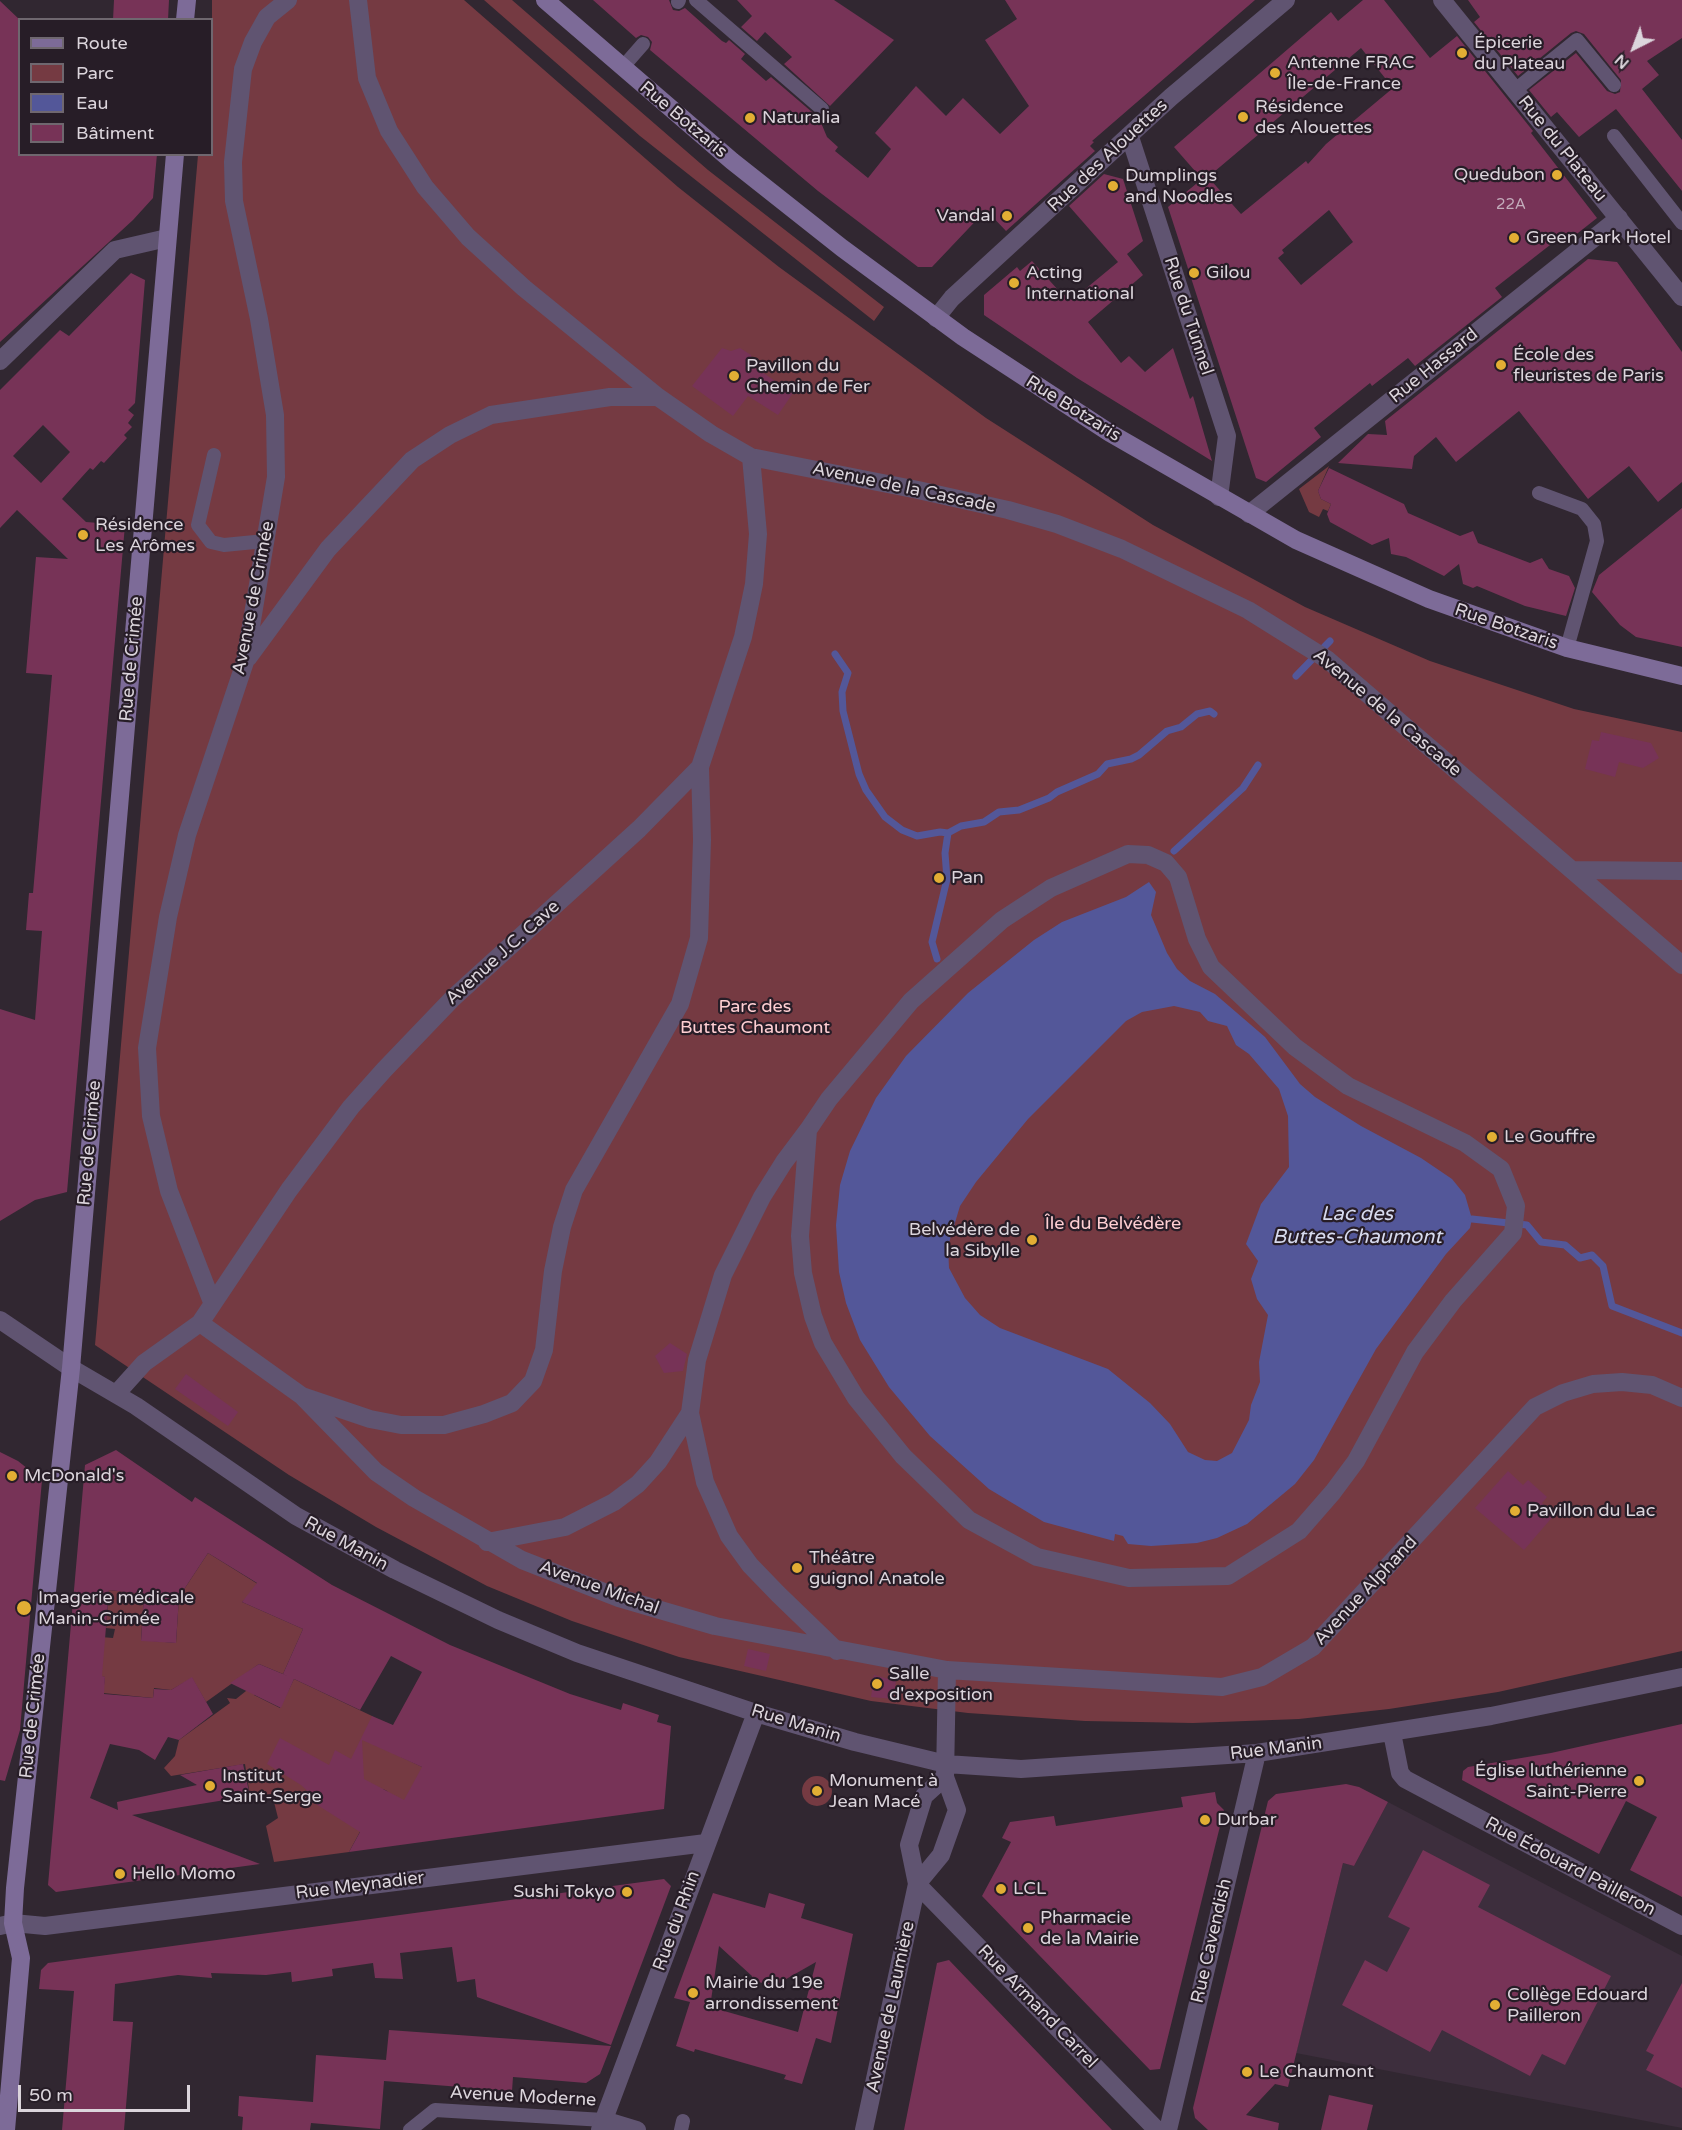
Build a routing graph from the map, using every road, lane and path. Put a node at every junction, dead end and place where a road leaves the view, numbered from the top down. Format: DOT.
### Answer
graph roads {
  1 [pos="187,0"];
  2 [pos="288,0"];
  3 [pos="358,0"];
  4 [pos="545,0"];
  5 [pos="696,0"];
  6 [pos="1286,0"];
  7 [pos="1442,0"];
  8 [pos="185,18"];
  9 [pos="643,44"];
  10 [pos="622,68"];
  11 [pos="1614,86"];
  12 [pos="1514,91"];
  13 [pos="822,109"];
  14 [pos="1614,136"];
  15 [pos="1130,137"];
  16 [pos="175,156"];
  17 [pos="1619,218"];
  18 [pos="1682,222"];
  19 [pos="167,238"];
  20 [pos="1682,297"];
  21 [pos="936,318"];
  22 [pos="0,361"];
  23 [pos="658,397"];
  24 [pos="214,455"];
  25 [pos="751,457"];
  26 [pos="1539,493"];
  27 [pos="1220,497"];
  28 [pos="1249,514"];
  29 [pos="266,541"];
  30 [pos="1567,648"];
  31 [pos="245,662"];
  32 [pos="1682,676"];
  33 [pos="700,767"];
  34 [pos="1574,870"];
  35 [pos="1682,871"];
  36 [pos="1682,965"];
  37 [pos="808,1130"];
  38 [pos="212,1302"];
  39 [pos="0,1320"];
  40 [pos="200,1323"];
  41 [pos="71,1368"];
  42 [pos="117,1393"];
  43 [pos="302,1396"];
  44 [pos="1682,1398"];
  45 [pos="690,1413"];
  46 [pos="487,1542"];
  47 [pos="837,1651"];
  48 [pos="947,1670"];
  49 [pos="1682,1677"];
  50 [pos="756,1713"];
  51 [pos="1392,1733"];
  52 [pos="1257,1753"];
  53 [pos="945,1770"];
  54 [pos="706,1843"];
  55 [pos="917,1884"];
  56 [pos="7,1925"];
  57 [pos="1682,1926"];
  58 [pos="602,2125"];
  59 [pos="6,2130"];
  60 [pos="410,2130"];
  61 [pos="637,2130"];
  62 [pos="864,2130"];
  63 [pos="1157,2130"];
  64 [pos="1168,2130"];
  1 -- 8 [label="street"];
  2 -- 29 [label="street, Avenue de Crimée"];
  3 -- 23 [label="street, Avenue de la Cascade"];
  4 -- 10 [label="street, Rue Botzaris"];
  5 -- 13 [label="lane"];
  6 -- 15 [label="street, Rue des Alouettes"];
  7 -- 12 [label="street, Rue du Plateau"];
  9 -- 10 [label="lane"];
  10 -- 21 [label="street, Rue Botzaris"];
  11 -- 12 [label="lane"];
  12 -- 17 [label="street, Rue du Plateau"];
  14 -- 18 [label="lane"];
  15 -- 21 [label="street, Rue des Alouettes"];
  15 -- 27 [label="street, Rue du Tunnel"];
  16 -- 19 [label="street, Rue de Crimée"];
  17 -- 20 [label="street, Rue du Plateau"];
  17 -- 28 [label="street, Rue Hassard"];
  19 -- 22 [label="street"];
  19 -- 41 [label="street, Rue de Crimée"];
  21 -- 27 [label="street, Rue Botzaris"];
  23 -- 25 [label="street, Avenue de la Cascade"];
  23 -- 31 [label="street"];
  24 -- 29 [label="lane"];
  25 -- 33 [label="street, Avenue J.C. Cave"];
  25 -- 34 [label="street, Avenue de la Cascade"];
  26 -- 30 [label="lane"];
  27 -- 28 [label="street, Rue Botzaris"];
  28 -- 30 [label="street, Rue Botzaris"];
  29 -- 31 [label="street, Avenue de Crimée"];
  30 -- 32 [label="street, Rue Botzaris"];
  31 -- 38 [label="street, Avenue de Crimée"];
  33 -- 38 [label="street, Avenue J.C. Cave"];
  33 -- 43 [label="street"];
  34 -- 35 [label="street"];
  34 -- 36 [label="street, Avenue de la Cascade"];
  37 -- 37 [label="street"];
  37 -- 45 [label="street"];
  38 -- 40 [label="street, Avenue J.C. Cave"];
  39 -- 41 [label="street, Rue Manin"];
  40 -- 42 [label="street, Avenue J.C. Cave"];
  40 -- 43 [label="street"];
  41 -- 42 [label="street, Rue Manin"];
  41 -- 56 [label="street, Rue de Crimée"];
  42 -- 50 [label="street, Rue Manin"];
  43 -- 46 [label="street, Avenue Michal"];
  44 -- 48 [label="street, Avenue Alphand"];
  45 -- 46 [label="street"];
  45 -- 47 [label="street"];
  46 -- 47 [label="street, Avenue Michal"];
  47 -- 48 [label="street, Avenue Michal"];
  48 -- 53 [label="street"];
  49 -- 51 [label="street, Rue Manin"];
  50 -- 53 [label="street, Rue Manin"];
  50 -- 54 [label="street, Rue du Rhin"];
  51 -- 52 [label="street, Rue Manin"];
  51 -- 57 [label="street, Rue Édouard Pailleron"];
  52 -- 53 [label="street, Rue Manin"];
  52 -- 64 [label="street, Rue Cavendish"];
  53 -- 55 [label="street, Avenue de Laumière"];
  53 -- 55 [label="street, Avenue de Laumière"];
  54 -- 56 [label="street, Rue Meynadier"];
  54 -- 58 [label="street, Rue du Rhin"];
  55 -- 62 [label="street, Avenue de Laumière"];
  55 -- 63 [label="street, Rue Armand Carrel"];
  56 -- 59 [label="street, Rue de Crimée"];
  58 -- 60 [label="lane, Avenue Moderne"];
  58 -- 61 [label="street"];
}
